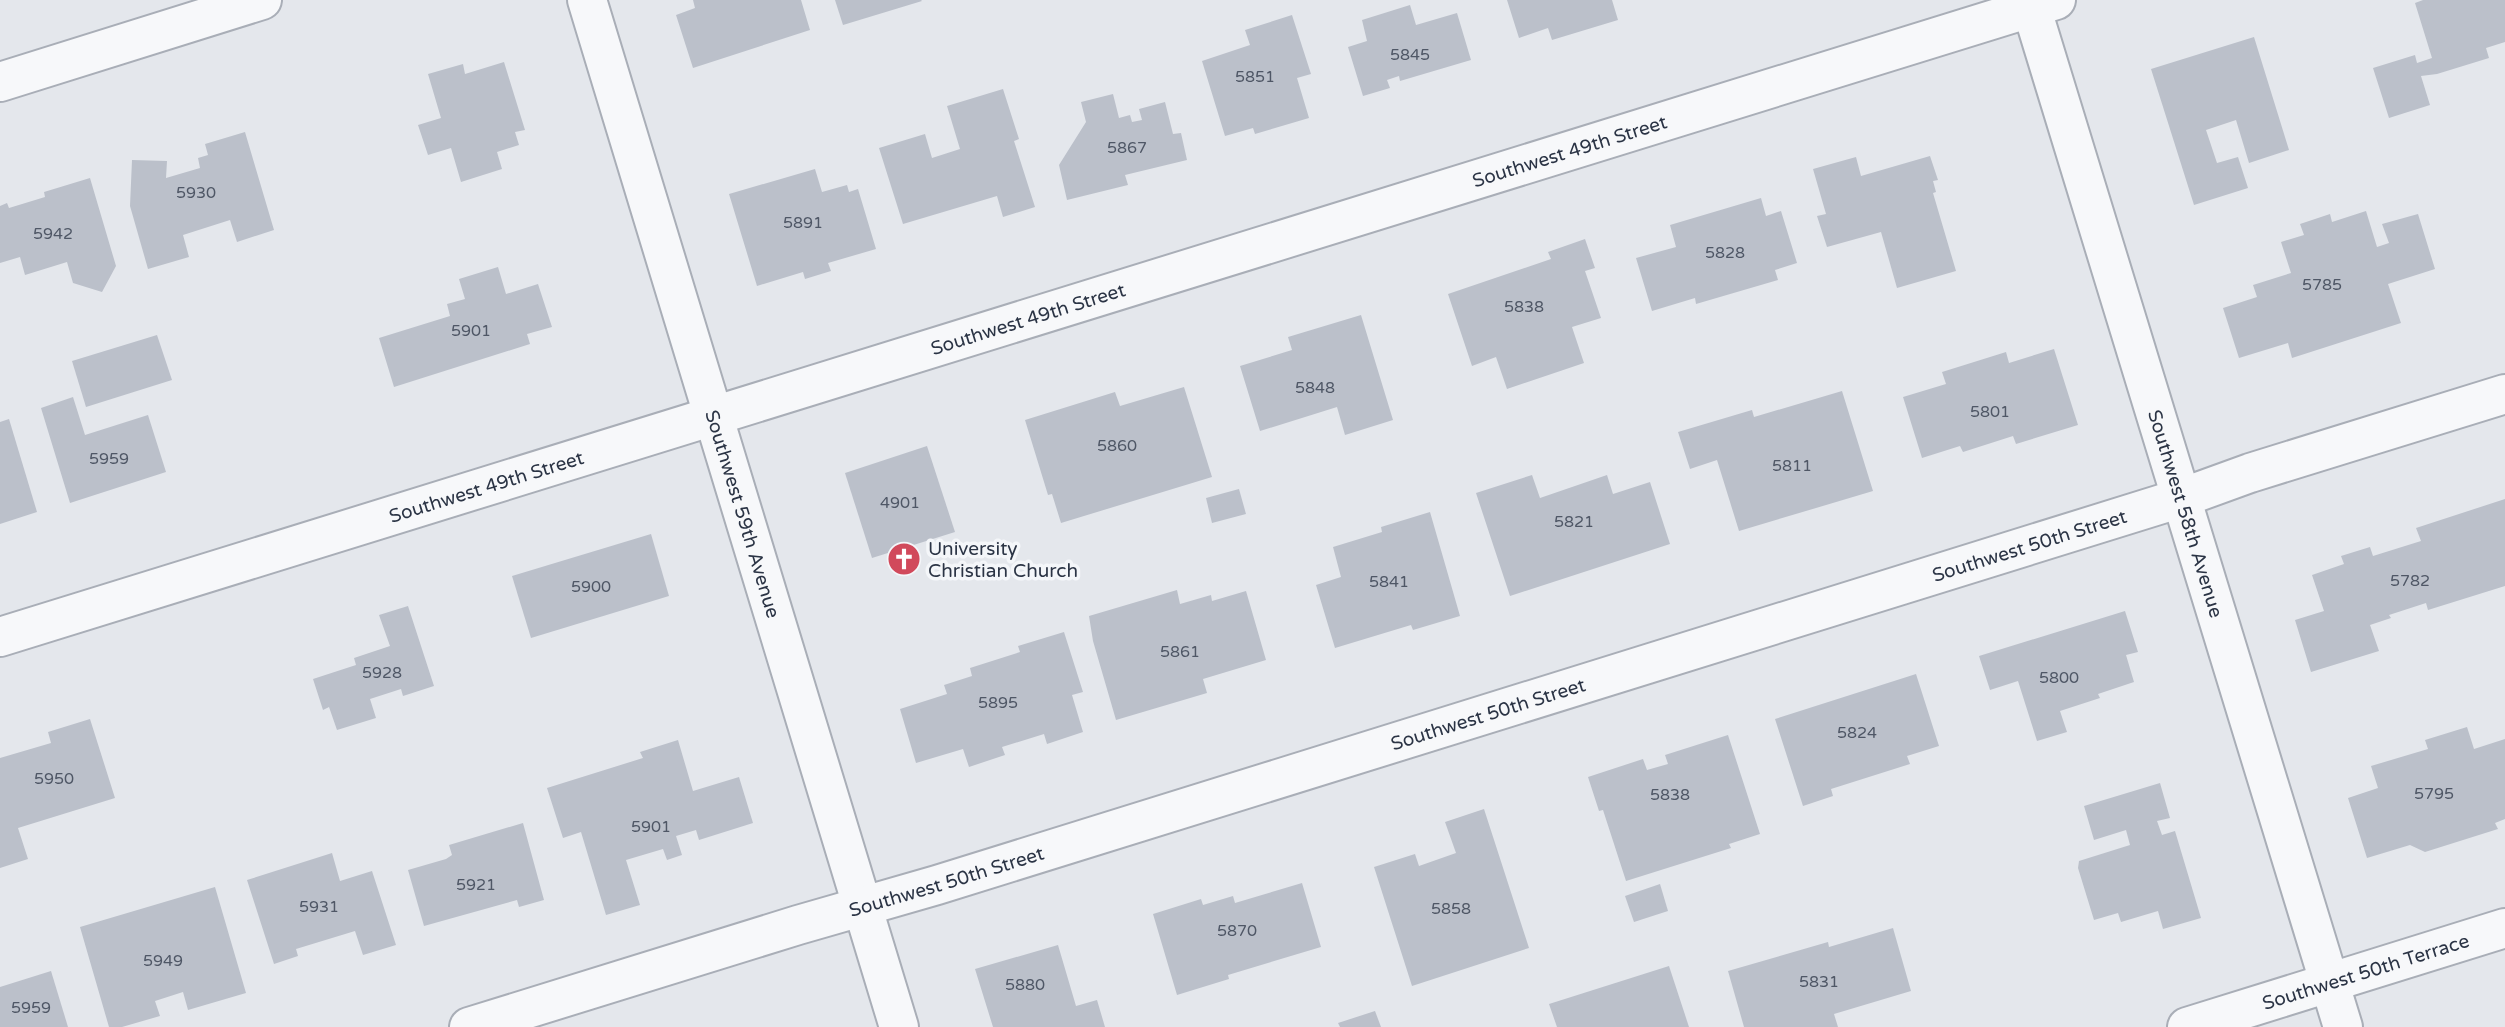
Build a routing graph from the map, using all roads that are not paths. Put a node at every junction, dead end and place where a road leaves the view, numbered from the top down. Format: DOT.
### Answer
graph roads {
  1 [pos="262,0"];
  2 [pos="587,0"];
  3 [pos="2039,3"];
  4 [pos="0,82"];
  5 [pos="2505,394"];
  6 [pos="714,416"];
  7 [pos="2180,498"];
  8 [pos="0,637"];
  9 [pos="861,907"];
  10 [pos="2505,928"];
  11 [pos="2329,982"];
  12 [pos="469,1027"];
  13 [pos="899,1027"];
  14 [pos="2187,1027"];
  15 [pos="2343,1027"];
  1 -- 4 [label="street"];
  2 -- 6 [label="street, Southwest 59th Avenue"];
  3 -- 6 [label="street, Southwest 49th Street"];
  3 -- 7 [label="street, Southwest 58th Avenue"];
  5 -- 7 [label="street, Southwest 50th Street"];
  6 -- 8 [label="street, Southwest 49th Street"];
  6 -- 9 [label="street, Southwest 59th Avenue"];
  7 -- 9 [label="street, Southwest 50th Street"];
  7 -- 11 [label="street, Southwest 58th Avenue"];
  9 -- 12 [label="street, Southwest 50th Street"];
  9 -- 13 [label="street, Southwest 59th Avenue"];
  10 -- 11 [label="street, Southwest 50th Terrace"];
  11 -- 14 [label="street, Southwest 50th Terrace"];
  11 -- 15 [label="street, Southwest 58th Avenue"];
}
